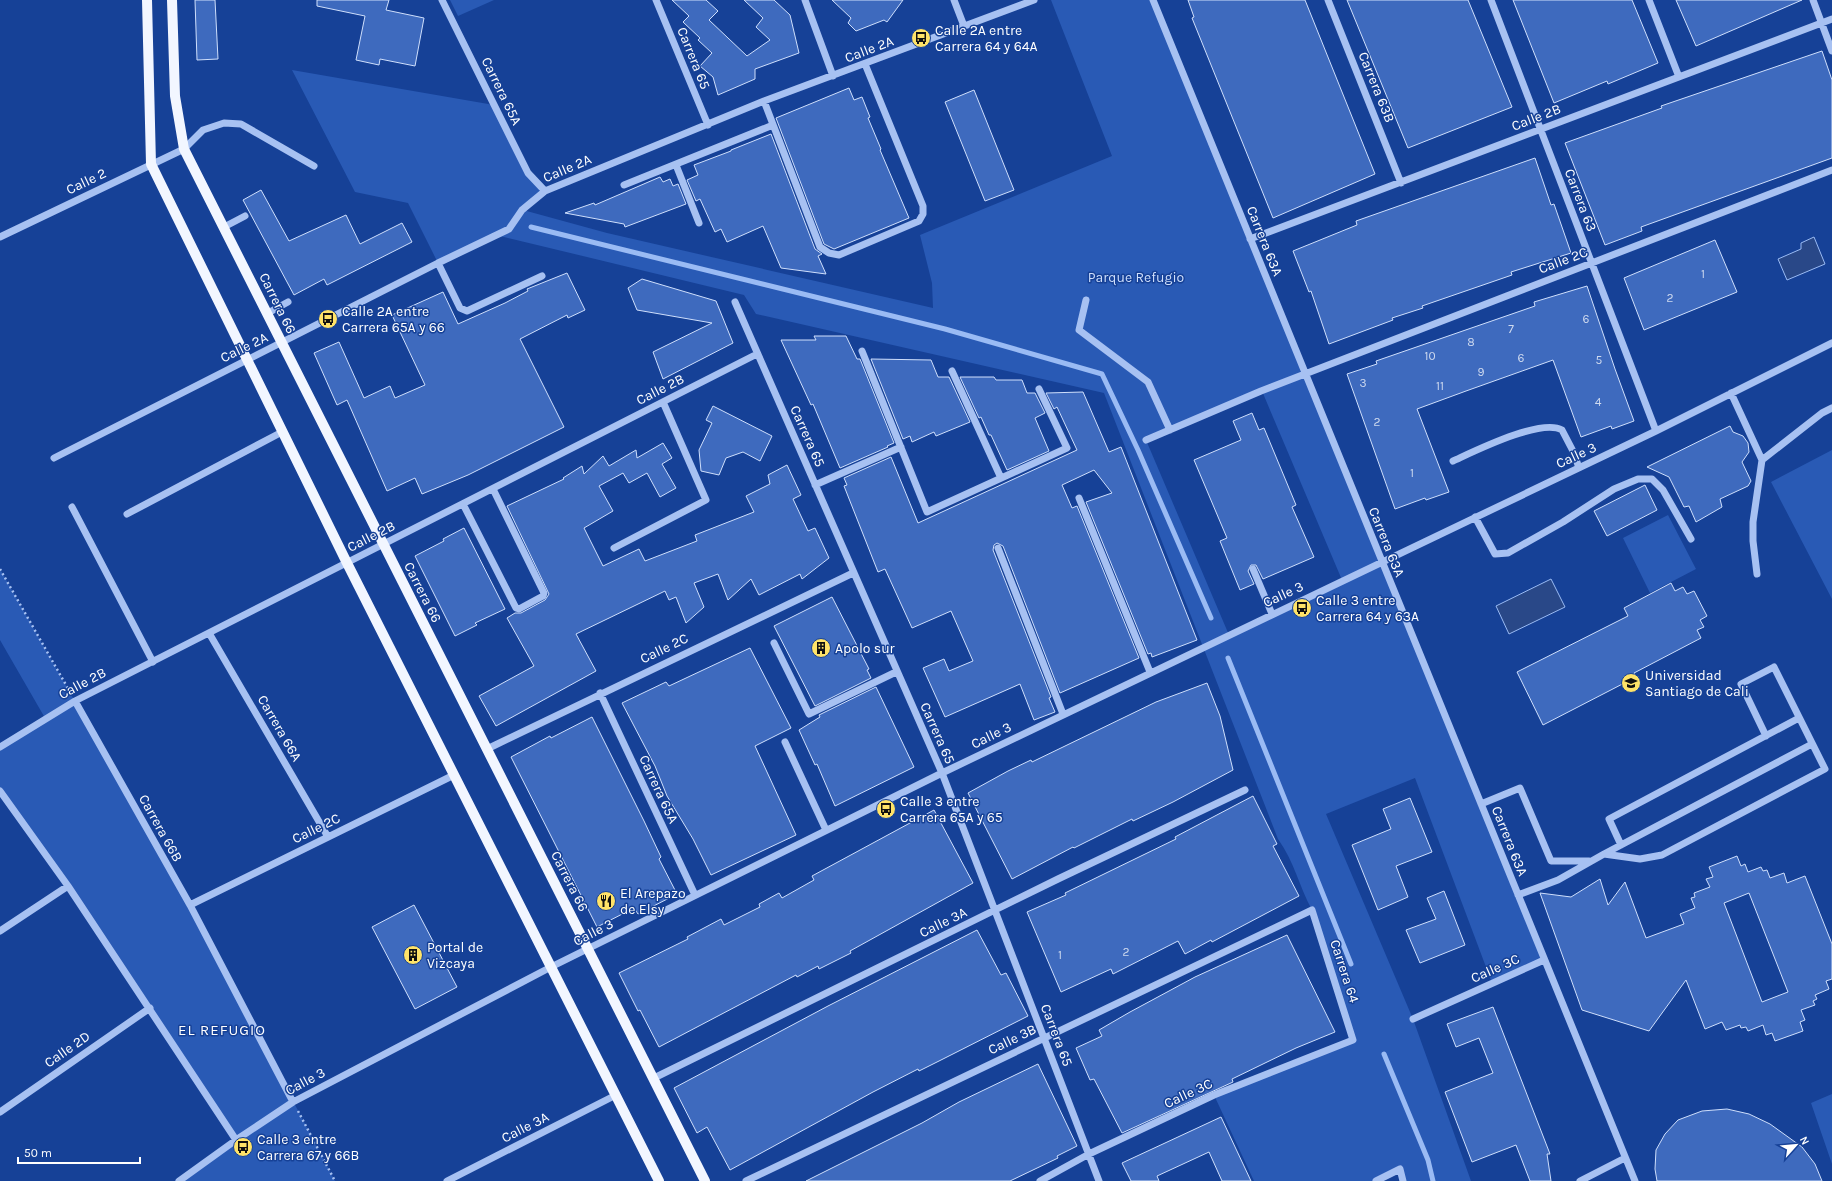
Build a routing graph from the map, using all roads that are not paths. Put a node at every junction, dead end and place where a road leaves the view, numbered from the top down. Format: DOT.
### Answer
graph roads {
  1 [pos="147,0"];
  2 [pos="172,0"];
  3 [pos="442,0"];
  4 [pos="656,0"];
  5 [pos="805,0"];
  6 [pos="954,0"];
  7 [pos="1034,0"];
  8 [pos="1153,0"];
  9 [pos="1328,0"];
  10 [pos="1491,0"];
  11 [pos="1649,0"];
  12 [pos="1813,0"];
  13 [pos="1832,19"];
  14 [pos="1821,23"];
  15 [pos="964,26"];
  16 [pos="1832,51"];
  17 [pos="865,64"];
  18 [pos="834,76"];
  19 [pos="1679,77"];
  20 [pos="764,101"];
  21 [pos="708,125"];
  22 [pos="773,125"];
  23 [pos="1539,130"];
  24 [pos="184,149"];
  25 [pos="151,164"];
  26 [pos="676,165"];
  27 [pos="314,166"];
  28 [pos="1832,170"];
  29 [pos="1401,183"];
  30 [pos="624,184"];
  31 [pos="545,190"];
  32 [pos="245,216"];
  33 [pos="699,222"];
  34 [pos="224,227"];
  35 [pos="0,237"];
  36 [pos="1250,239"];
  37 [pos="438,263"];
  38 [pos="1591,263"];
  39 [pos="542,276"];
  40 [pos="1086,300"];
  41 [pos="288,302"];
  42 [pos="735,302"];
  43 [pos="268,313"];
  44 [pos="282,343"];
  45 [pos="1832,343"];
  46 [pos="862,351"];
  47 [pos="757,354"];
  48 [pos="247,360"];
  49 [pos="952,372"];
  50 [pos="1304,374"];
  51 [pos="1039,389"];
  52 [pos="1731,393"];
  53 [pos="663,402"];
  54 [pos="1832,408"];
  55 [pos="1170,430"];
  56 [pos="1656,431"];
  57 [pos="282,432"];
  58 [pos="1146,440"];
  59 [pos="901,447"];
  60 [pos="54,458"];
  61 [pos="1762,460"];
  62 [pos="1453,461"];
  63 [pos="1578,468"];
  64 [pos="1001,478"];
  65 [pos="815,485"];
  66 [pos="493,489"];
  67 [pos="1079,498"];
  68 [pos="462,504"];
  69 [pos="72,507"];
  70 [pos="127,514"];
  71 [pos="1475,517"];
  72 [pos="1691,539"];
  73 [pos="384,545"];
  74 [pos="614,548"];
  75 [pos="998,548"];
  76 [pos="1381,562"];
  77 [pos="347,563"];
  78 [pos="1253,569"];
  79 [pos="853,573"];
  80 [pos="1757,574"];
  81 [pos="1272,614"];
  82 [pos="209,633"];
  83 [pos="774,643"];
  84 [pos="153,662"];
  85 [pos="896,672"];
  86 [pos="1150,672"];
  87 [pos="600,694"];
  88 [pos="75,701"];
  89 [pos="1063,714"];
  90 [pos="1800,718"];
  91 [pos="1766,736"];
  92 [pos="785,742"];
  93 [pos="1812,744"];
  94 [pos="0,747"];
  95 [pos="487,749"];
  96 [pos="942,773"];
  97 [pos="454,775"];
  98 [pos="1245,790"];
  99 [pos="0,791"];
  100 [pos="1481,804"];
  101 [pos="826,830"];
  102 [pos="328,837"];
  103 [pos="1621,844"];
  104 [pos="1604,854"];
  105 [pos="1589,861"];
  106 [pos="68,886"];
  107 [pos="695,895"];
  108 [pos="1518,895"];
  109 [pos="190,905"];
  110 [pos="1312,910"];
  111 [pos="995,911"];
  112 [pos="0,932"];
  113 [pos="589,950"];
  114 [pos="1544,960"];
  115 [pos="551,967"];
  116 [pos="150,1008"];
  117 [pos="1413,1019"];
  118 [pos="1044,1038"];
  119 [pos="1353,1040"];
  120 [pos="654,1078"];
  121 [pos="616,1096"];
  122 [pos="293,1102"];
  123 [pos="0,1112"];
  124 [pos="236,1140"];
  125 [pos="1089,1154"];
  126 [pos="1625,1158"];
  127 [pos="179,1181"];
  128 [pos="447,1181"];
  129 [pos="659,1181"];
  130 [pos="705,1181"];
  131 [pos="746,1181"];
  132 [pos="1040,1181"];
  133 [pos="1099,1181"];
  134 [pos="1376,1181"];
  135 [pos="1403,1181"];
  136 [pos="1580,1181"];
  137 [pos="1634,1181"];
  1 -- 25 [label="main road"];
  2 -- 24 [label="main road, Carrera 66"];
  3 -- 31 [label="street, Carrera 65A"];
  4 -- 21 [label="street, Carrera 65"];
  5 -- 18 [label="street"];
  6 -- 15 [label="street"];
  7 -- 15 [label="street, Calle 2A"];
  8 -- 36 [label="street, Carrera 63A"];
  9 -- 29 [label="street, Carrera 63B"];
  10 -- 23 [label="street, Carrera 63"];
  11 -- 19 [label="street"];
  12 -- 14 [label="street"];
  13 -- 14 [label="street, Calle 2B"];
  14 -- 16 [label="street"];
  14 -- 19 [label="street, Calle 2B"];
  15 -- 17 [label="street, Calle 2A"];
  17 -- 18 [label="street, Calle 2A"];
  17 -- 22 [label="street"];
  18 -- 20 [label="street, Calle 2A"];
  19 -- 23 [label="street, Calle 2B"];
  20 -- 21 [label="street, Calle 2A"];
  20 -- 22 [label="street"];
  21 -- 31 [label="street, Calle 2A"];
  22 -- 26 [label="street"];
  23 -- 29 [label="street, Calle 2B"];
  23 -- 38 [label="street, Carrera 63"];
  24 -- 25 [label="street, Calle 2"];
  24 -- 27 [label="street"];
  24 -- 34 [label="main road, Carrera 66"];
  25 -- 35 [label="street, Calle 2"];
  25 -- 48 [label="main road"];
  26 -- 30 [label="street"];
  26 -- 33 [label="street"];
  28 -- 38 [label="street, Calle 2C"];
  29 -- 36 [label="street, Calle 2B"];
  31 -- 37 [label="street, Calle 2A"];
  32 -- 34 [label="street"];
  34 -- 43 [label="main road, Carrera 66"];
  36 -- 50 [label="street, Carrera 63A"];
  37 -- 39 [label="street"];
  37 -- 44 [label="street, Calle 2A"];
  38 -- 50 [label="street, Calle 2C"];
  38 -- 56 [label="street, Carrera 63"];
  40 -- 55 [label="street"];
  41 -- 43 [label="street"];
  42 -- 47 [label="street, Carrera 65"];
  43 -- 44 [label="main road, Carrera 66"];
  44 -- 48 [label="street, Calle 2A"];
  44 -- 73 [label="main road, Carrera 66"];
  45 -- 52 [label="street, Calle 3"];
  46 -- 59 [label="street"];
  47 -- 53 [label="street, Calle 2B"];
  47 -- 65 [label="street, Carrera 65"];
  48 -- 57 [label="main road"];
  48 -- 60 [label="street, Calle 2A"];
  49 -- 64 [label="street"];
  50 -- 55 [label="street, Calle 2C"];
  50 -- 76 [label="street, Carrera 63A"];
  51 -- 64 [label="street"];
  52 -- 56 [label="street, Calle 3"];
  52 -- 61 [label="street"];
  53 -- 66 [label="street, Calle 2B"];
  53 -- 74 [label="street"];
  54 -- 61 [label="street"];
  55 -- 58 [label="street, Calle 2C"];
  56 -- 63 [label="street, Calle 3"];
  57 -- 70 [label="street"];
  57 -- 77 [label="main road"];
  59 -- 64 [label="street"];
  59 -- 65 [label="street"];
  61 -- 80 [label="street"];
  62 -- 63 [label="street"];
  63 -- 71 [label="street, Calle 3"];
  65 -- 79 [label="street, Carrera 65"];
  66 -- 68 [label="street, Calle 2B"];
  66 -- 68 [label="street"];
  67 -- 86 [label="street"];
  68 -- 73 [label="street, Calle 2B"];
  69 -- 84 [label="street"];
  71 -- 72 [label="street"];
  71 -- 76 [label="street, Calle 3"];
  73 -- 77 [label="street, Calle 2B"];
  73 -- 95 [label="main road, Carrera 66"];
  75 -- 89 [label="street"];
  76 -- 81 [label="street, Calle 3"];
  76 -- 100 [label="street, Carrera 63A"];
  77 -- 82 [label="street, Calle 2B"];
  77 -- 97 [label="main road"];
  78 -- 81 [label="street"];
  79 -- 85 [label="street, Carrera 65"];
  79 -- 87 [label="street, Calle 2C"];
  81 -- 86 [label="street, Calle 3"];
  82 -- 84 [label="street, Calle 2B"];
  82 -- 102 [label="street, Carrera 66A"];
  83 -- 85 [label="street"];
  84 -- 88 [label="street, Calle 2B"];
  85 -- 96 [label="street, Carrera 65"];
  86 -- 89 [label="street, Calle 3"];
  87 -- 95 [label="street, Calle 2C"];
  87 -- 107 [label="street, Carrera 65A"];
  88 -- 94 [label="street, Calle 2B"];
  88 -- 109 [label="street, Carrera 66B"];
  89 -- 96 [label="street, Calle 3"];
  90 -- 91 [label="street"];
  90 -- 91 [label="street"];
  90 -- 93 [label="street"];
  91 -- 103 [label="street"];
  92 -- 101 [label="street"];
  93 -- 103 [label="street"];
  93 -- 104 [label="street"];
  95 -- 113 [label="main road, Carrera 66"];
  96 -- 101 [label="street, Calle 3"];
  96 -- 111 [label="street, Carrera 65"];
  97 -- 102 [label="street, Calle 2C"];
  97 -- 115 [label="main road"];
  98 -- 111 [label="street, Calle 3A"];
  99 -- 106 [label="street"];
  100 -- 105 [label="street"];
  100 -- 108 [label="street, Carrera 63A"];
  101 -- 107 [label="street, Calle 3"];
  102 -- 109 [label="street, Calle 2C"];
  103 -- 104 [label="street"];
  104 -- 105 [label="street"];
  105 -- 108 [label="street"];
  106 -- 112 [label="street"];
  106 -- 116 [label="street"];
  107 -- 113 [label="street, Calle 3"];
  108 -- 114 [label="street, Carrera 63A"];
  109 -- 122 [label="street, Carrera 66B"];
  110 -- 118 [label="street, Calle 3B"];
  110 -- 119 [label="street, Carrera 64"];
  111 -- 118 [label="street, Carrera 65"];
  111 -- 120 [label="street, Calle 3A"];
  113 -- 115 [label="street, Calle 3"];
  113 -- 120 [label="main road, Carrera 66"];
  114 -- 117 [label="street, Calle 3C"];
  114 -- 126 [label="street, Carrera 63A"];
  115 -- 121 [label="main road"];
  115 -- 122 [label="street, Calle 3"];
  116 -- 123 [label="street, Calle 2D"];
  116 -- 124 [label="street"];
  118 -- 125 [label="street, Carrera 65"];
  118 -- 131 [label="street, Calle 3B"];
  119 -- 125 [label="street, Calle 3C"];
  120 -- 130 [label="main road, Carrera 66"];
  121 -- 128 [label="street, Calle 3A"];
  121 -- 129 [label="main road"];
  122 -- 124 [label="street, Calle 3"];
  124 -- 127 [label="street, Calle 3"];
  125 -- 132 [label="street, Calle 3C"];
  125 -- 133 [label="street, Carrera 65"];
  126 -- 136 [label="street"];
  126 -- 137 [label="street, Carrera 63A"];
  134 -- 135 [label="street"];
}
